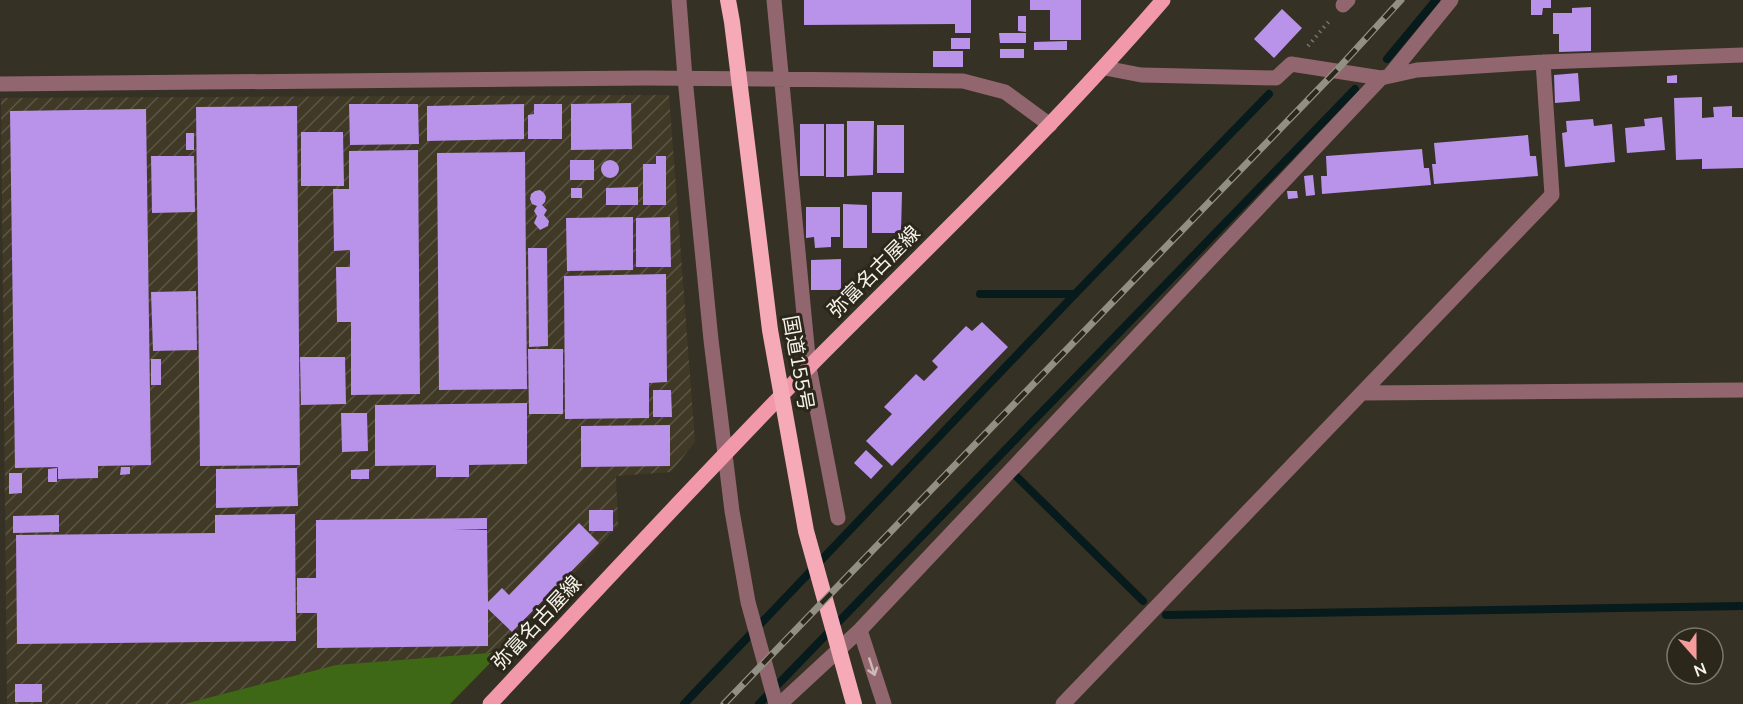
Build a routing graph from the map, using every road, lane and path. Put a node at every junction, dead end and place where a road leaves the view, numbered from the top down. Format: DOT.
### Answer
graph roads {
  1 [pos="679,0"];
  2 [pos="730,0"];
  3 [pos="774,0"];
  4 [pos="1162,0"];
  5 [pos="1451,0"];
  6 [pos="1346,3"];
  7 [pos="1743,55"];
  8 [pos="1543,62"];
  9 [pos="1291,64"];
  10 [pos="1105,68"];
  11 [pos="1385,77"];
  12 [pos="684,78"];
  13 [pos="781,80"];
  14 [pos="0,84"];
  15 [pos="1050,125"];
  16 [pos="809,367"];
  17 [pos="1743,390"];
  18 [pos="1362,393"];
  19 [pos="838,518"];
  20 [pos="860,630"];
  21 [pos="490,704"];
  22 [pos="778,704"];
  23 [pos="854,704"];
  24 [pos="884,704"];
  25 [pos="1063,704"];
  1 -- 12 [label="street"];
  2 -- 23 [label="highway, 国道155号"];
  3 -- 13 [label="street"];
  4 -- 10 [label="main road, 弥富名古屋線"];
  5 -- 11 [label="street"];
  6 -- 9 [label="path"];
  7 -- 8 [label="street"];
  8 -- 11 [label="street"];
  8 -- 18 [label="street"];
  9 -- 10 [label="street"];
  9 -- 11 [label="street"];
  10 -- 15 [label="main road, 弥富名古屋線"];
  11 -- 20 [label="street"];
  12 -- 13 [label="street"];
  12 -- 14 [label="street"];
  12 -- 22 [label="street"];
  13 -- 15 [label="street"];
  13 -- 16 [label="street"];
  15 -- 16 [label="main road, 弥富名古屋線"];
  16 -- 19 [label="street"];
  16 -- 21 [label="main road, 弥富名古屋線"];
  17 -- 18 [label="street"];
  18 -- 25 [label="street"];
  20 -- 22 [label="street"];
  20 -- 24 [label="street, one-way"];
}
